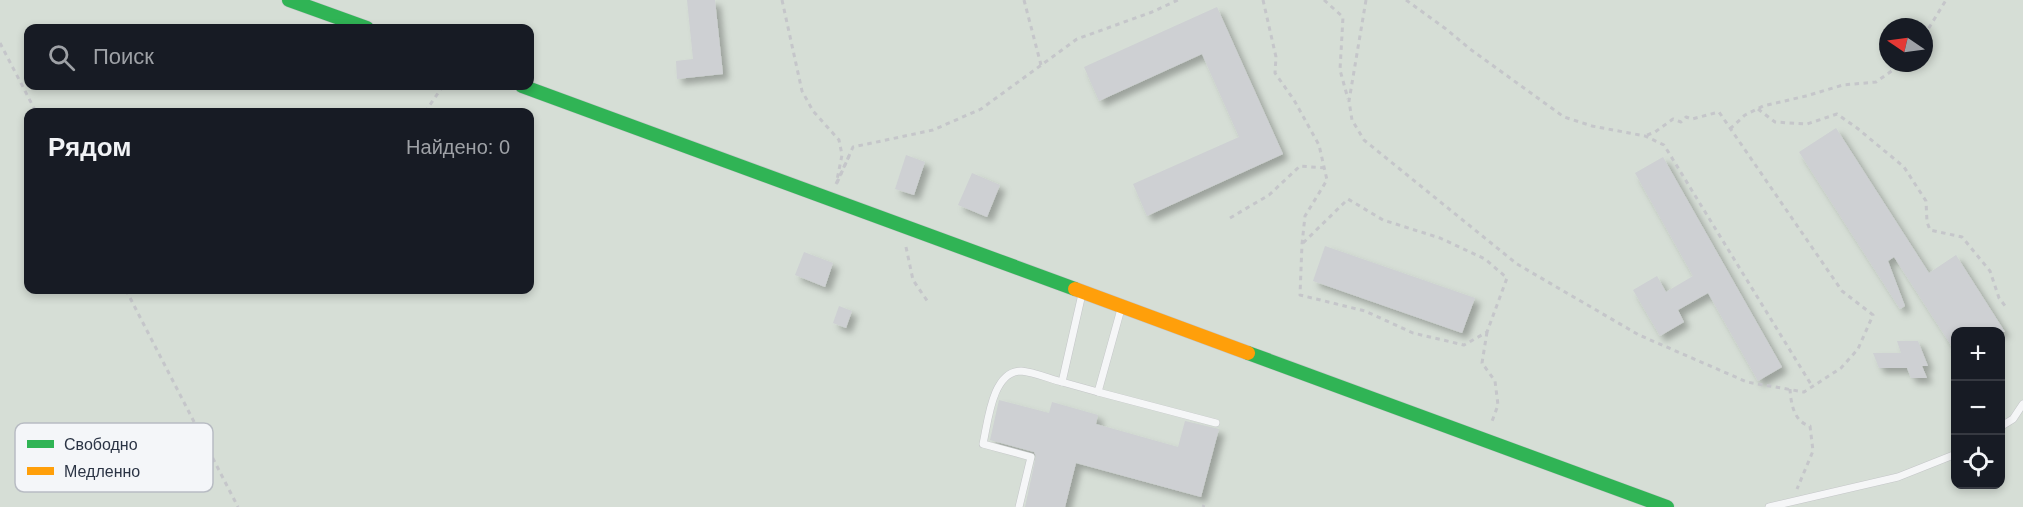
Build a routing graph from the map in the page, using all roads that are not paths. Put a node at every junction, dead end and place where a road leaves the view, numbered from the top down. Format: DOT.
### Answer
graph roads {
  1 [pos="289,0"];
  2 [pos="356,24"];
  3 [pos="534,90"];
  4 [pos="1082,291"];
  5 [pos="1122,306"];
  6 [pos="1062,382"];
  7 [pos="1098,392"];
  8 [pos="2023,404"];
  9 [pos="1216,423"];
  10 [pos="2005,424"];
  11 [pos="1951,456"];
  12 [pos="1019,507"];
  13 [pos="1667,507"];
  14 [pos="1769,507"];
  1 -- 2 [label="street"];
  3 -- 4 [label="street"];
  4 -- 5 [label="street"];
  4 -- 6 [label="lane"];
  5 -- 7 [label="lane"];
  5 -- 13 [label="street"];
  6 -- 7 [label="lane"];
  6 -- 12 [label="lane"];
  7 -- 9 [label="lane"];
  8 -- 10 [label="lane"];
  11 -- 14 [label="lane"];
}
